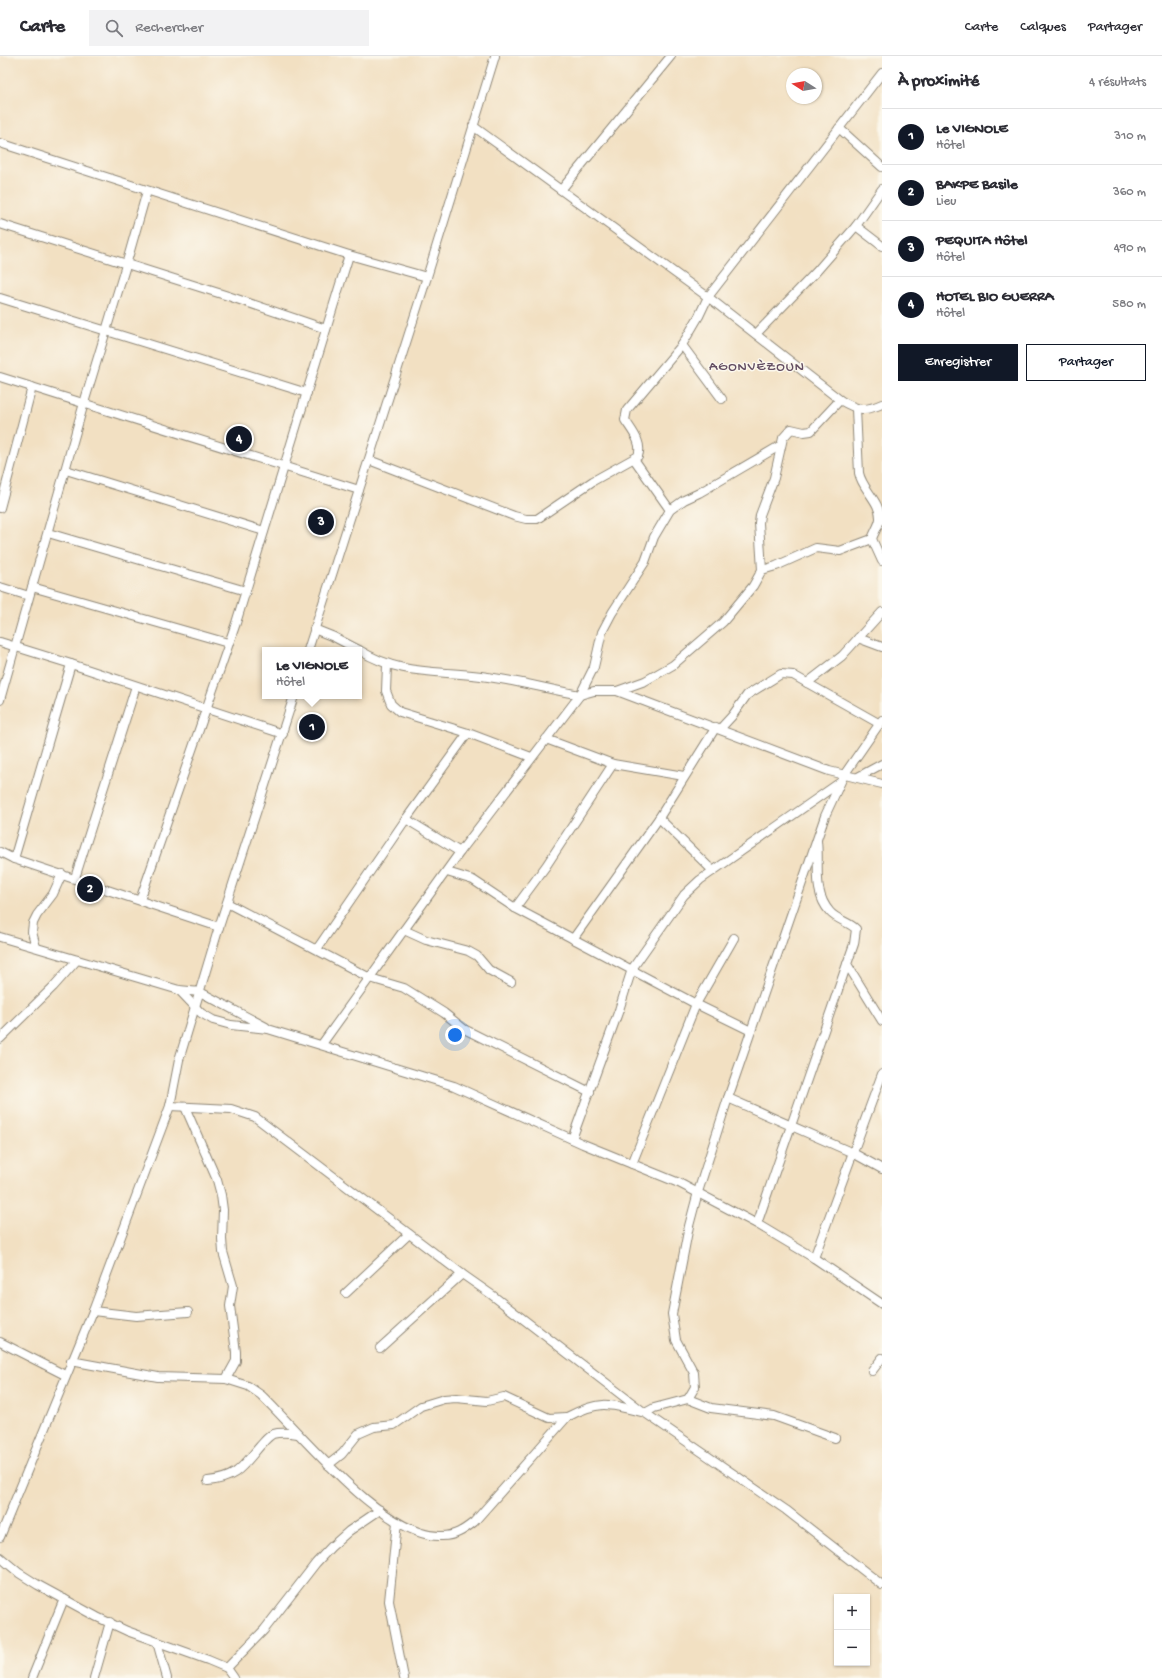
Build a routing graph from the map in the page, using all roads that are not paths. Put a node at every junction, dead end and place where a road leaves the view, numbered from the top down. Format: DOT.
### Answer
graph roads {
  1 [pos="495,56"];
  2 [pos="672,56"];
  3 [pos="882,73"];
  4 [pos="473,126"];
  5 [pos="839,128"];
  6 [pos="0,143"];
  7 [pos="882,167"];
  8 [pos="882,189"];
  9 [pos="561,190"];
  10 [pos="147,192"];
  11 [pos="0,224"];
  12 [pos="856,226"];
  13 [pos="882,246"];
  14 [pos="349,255"];
  15 [pos="126,265"];
  16 [pos="427,277"];
  17 [pos="708,297"];
  18 [pos="0,298"];
  19 [pos="326,329"];
  20 [pos="105,330"];
  21 [pos="756,334"];
  22 [pos="682,345"];
  23 [pos="0,377"];
  24 [pos="32,387"];
  25 [pos="307,393"];
  26 [pos="722,399"];
  27 [pos="840,400"];
  28 [pos="84,403"];
  29 [pos="882,404"];
  30 [pos="856,409"];
  31 [pos="781,445"];
  32 [pos="634,459"];
  33 [pos="368,460"];
  34 [pos="285,466"];
  35 [pos="66,470"];
  36 [pos="359,490"];
  37 [pos="0,508"];
  38 [pos="670,510"];
  39 [pos="881,523"];
  40 [pos="264,531"];
  41 [pos="48,533"];
  42 [pos="872,539"];
  43 [pos="882,561"];
  44 [pos="762,570"];
  45 [pos="0,587"];
  46 [pos="32,587"];
  47 [pos="246,590"];
  48 [pos="29,596"];
  49 [pos="882,612"];
  50 [pos="314,629"];
  51 [pos="858,638"];
  52 [pos="0,642"];
  53 [pos="228,643"];
  54 [pos="16,646"];
  55 [pos="309,647"];
  56 [pos="353,647"];
  57 [pos="882,647"];
  58 [pos="362,652"];
  59 [pos="71,664"];
  60 [pos="387,665"];
  61 [pos="807,683"];
  62 [pos="136,686"];
  63 [pos="617,691"];
  64 [pos="580,695"];
  65 [pos="293,699"];
  66 [pos="0,700"];
  67 [pos="207,709"];
  68 [pos="881,722"];
  69 [pos="718,728"];
  70 [pos="468,733"];
  71 [pos="283,734"];
  72 [pos="546,739"];
  73 [pos="531,757"];
  74 [pos="613,764"];
  75 [pos="882,764"];
  76 [pos="684,776"];
  77 [pos="858,777"];
  78 [pos="842,779"];
  79 [pos="882,784"];
  80 [pos="659,818"];
  81 [pos="406,819"];
  82 [pos="817,838"];
  83 [pos="0,852"];
  84 [pos="460,852"];
  85 [pos="14,859"];
  86 [pos="713,871"];
  87 [pos="447,872"];
  88 [pos="62,874"];
  89 [pos="75,878"];
  90 [pos="140,900"];
  91 [pos="227,903"];
  92 [pos="515,908"];
  93 [pos="219,927"];
  94 [pos="404,930"];
  95 [pos="0,938"];
  96 [pos="734,938"];
  97 [pos="573,939"];
  98 [pos="36,947"];
  99 [pos="317,949"];
  100 [pos="77,960"];
  101 [pos="847,964"];
  102 [pos="632,969"];
  103 [pos="370,978"];
  104 [pos="511,982"];
  105 [pos="179,990"];
  106 [pos="200,992"];
  107 [pos="696,1004"];
  108 [pos="195,1007"];
  109 [pos="882,1021"];
  110 [pos="268,1029"];
  111 [pos="751,1031"];
  112 [pos="0,1039"];
  113 [pos="322,1044"];
  114 [pos="882,1074"];
  115 [pos="590,1092"];
  116 [pos="879,1094"];
  117 [pos="728,1098"];
  118 [pos="170,1106"];
  119 [pos="185,1107"];
  120 [pos="792,1125"];
  121 [pos="572,1140"];
  122 [pos="853,1153"];
  123 [pos="632,1164"];
  124 [pos="882,1169"];
  125 [pos="698,1192"];
  126 [pos="757,1224"];
  127 [pos="409,1234"];
  128 [pos="814,1258"];
  129 [pos="462,1274"];
  130 [pos="346,1293"];
  131 [pos="882,1304"];
  132 [pos="93,1311"];
  133 [pos="188,1312"];
  134 [pos="0,1342"];
  135 [pos="380,1348"];
  136 [pos="882,1358"];
  137 [pos="71,1361"];
  138 [pos="872,1371"];
  139 [pos="65,1375"];
  140 [pos="226,1378"];
  141 [pos="688,1399"];
  142 [pos="645,1413"];
  143 [pos="566,1417"];
  144 [pos="298,1434"];
  145 [pos="835,1438"];
  146 [pos="328,1466"];
  147 [pos="208,1481"];
  148 [pos="380,1510"];
  149 [pos="397,1522"];
  150 [pos="0,1537"];
  151 [pos="0,1557"];
  152 [pos="882,1585"];
  153 [pos="64,1599"];
  154 [pos="110,1622"];
  155 [pos="157,1642"];
  156 [pos="227,1668"];
  157 [pos="32,1678"];
  158 [pos="94,1678"];
  159 [pos="168,1678"];
  160 [pos="234,1678"];
  161 [pos="404,1678"];
  1 -- 4 [label="street"];
  2 -- 9 [label="street"];
  3 -- 5 [label="street"];
  4 -- 9 [label="street"];
  4 -- 16 [label="street"];
  5 -- 7 [label="street"];
  5 -- 17 [label="street"];
  6 -- 10 [label="street"];
  8 -- 12 [label="street"];
  9 -- 17 [label="street"];
  10 -- 14 [label="street"];
  10 -- 15 [label="street"];
  11 -- 15 [label="street"];
  12 -- 13 [label="street"];
  12 -- 21 [label="street"];
  14 -- 16 [label="street"];
  14 -- 19 [label="street"];
  15 -- 19 [label="street"];
  15 -- 20 [label="street"];
  16 -- 33 [label="street"];
  17 -- 21 [label="street"];
  17 -- 22 [label="street"];
  18 -- 20 [label="street"];
  19 -- 25 [label="street"];
  20 -- 25 [label="street"];
  20 -- 28 [label="street"];
  21 -- 27 [label="street"];
  22 -- 26 [label="street"];
  22 -- 32 [label="street"];
  23 -- 24 [label="street"];
  24 -- 28 [label="street"];
  24 -- 37 [label="street"];
  25 -- 34 [label="street"];
  27 -- 30 [label="street"];
  27 -- 31 [label="street"];
  28 -- 34 [label="street"];
  28 -- 35 [label="street"];
  29 -- 30 [label="street"];
  30 -- 39 [label="street"];
  31 -- 38 [label="street"];
  31 -- 44 [label="street"];
  32 -- 33 [label="street"];
  32 -- 38 [label="street"];
  33 -- 36 [label="street"];
  34 -- 36 [label="street"];
  34 -- 40 [label="street"];
  35 -- 40 [label="street"];
  35 -- 41 [label="street"];
  36 -- 50 [label="street"];
  38 -- 64 [label="street"];
  39 -- 42 [label="street"];
  40 -- 47 [label="street"];
  41 -- 46 [label="street"];
  41 -- 47 [label="street"];
  42 -- 43 [label="street"];
  42 -- 44 [label="street"];
  44 -- 63 [label="street"];
  45 -- 48 [label="street"];
  46 -- 48 [label="street"];
  46 -- 53 [label="street"];
  47 -- 53 [label="street"];
  48 -- 54 [label="street"];
  49 -- 51 [label="street"];
  50 -- 55 [label="street"];
  50 -- 56 [label="street"];
  51 -- 57 [label="street"];
  51 -- 61 [label="street"];
  52 -- 54 [label="street"];
  53 -- 67 [label="street"];
  54 -- 59 [label="street"];
  54 -- 66 [label="street"];
  58 -- 60 [label="street"];
  59 -- 62 [label="street"];
  59 -- 85 [label="street"];
  60 -- 64 [label="street"];
  60 -- 70 [label="street"];
  61 -- 68 [label="street"];
  61 -- 69 [label="street"];
  62 -- 67 [label="street"];
  62 -- 89 [label="street"];
  63 -- 64 [label="street"];
  63 -- 69 [label="street"];
  64 -- 72 [label="street"];
  65 -- 71 [label="street"];
  67 -- 71 [label="street"];
  67 -- 90 [label="street"];
  68 -- 78 [label="street"];
  69 -- 76 [label="street"];
  69 -- 78 [label="street"];
  70 -- 73 [label="street"];
  70 -- 81 [label="street"];
  71 -- 91 [label="street"];
  72 -- 73 [label="street"];
  72 -- 74 [label="street"];
  73 -- 84 [label="street"];
  74 -- 76 [label="street"];
  74 -- 92 [label="street"];
  75 -- 77 [label="street"];
  76 -- 80 [label="street"];
  77 -- 78 [label="street"];
  77 -- 79 [label="street"];
  78 -- 82 [label="street"];
  78 -- 86 [label="street"];
  80 -- 86 [label="street"];
  80 -- 97 [label="street"];
  81 -- 84 [label="street"];
  81 -- 99 [label="street"];
  82 -- 101 [label="street"];
  82 -- 111 [label="street"];
  83 -- 85 [label="street"];
  84 -- 87 [label="street"];
  85 -- 88 [label="street"];
  86 -- 102 [label="street"];
  87 -- 92 [label="street"];
  87 -- 94 [label="street"];
  88 -- 89 [label="street"];
  88 -- 98 [label="street"];
  89 -- 90 [label="street"];
  90 -- 93 [label="street"];
  91 -- 93 [label="street"];
  91 -- 99 [label="street"];
  92 -- 97 [label="street"];
  93 -- 106 [label="street"];
  94 -- 103 [label="street"];
  94 -- 104 [label="street"];
  95 -- 98 [label="street"];
  96 -- 107 [label="street"];
  97 -- 102 [label="street"];
  98 -- 100 [label="street"];
  99 -- 103 [label="street"];
  100 -- 105 [label="street"];
  100 -- 112 [label="street"];
  101 -- 109 [label="street"];
  101 -- 120 [label="street"];
  102 -- 107 [label="street"];
  102 -- 115 [label="street"];
  103 -- 113 [label="street"];
  103 -- 115 [label="street"];
  105 -- 106 [label="street"];
  105 -- 108 [label="street"];
  106 -- 108 [label="street"];
  106 -- 110 [label="street"];
  107 -- 111 [label="street"];
  107 -- 123 [label="street"];
  108 -- 110 [label="street"];
  108 -- 118 [label="street"];
  110 -- 113 [label="street"];
  111 -- 117 [label="street"];
  113 -- 121 [label="street"];
  114 -- 116 [label="street"];
  115 -- 121 [label="street"];
  116 -- 122 [label="street"];
  117 -- 120 [label="street"];
  117 -- 125 [label="street"];
  118 -- 119 [label="street"];
  118 -- 132 [label="street"];
  119 -- 127 [label="street"];
  119 -- 140 [label="street"];
  120 -- 122 [label="street"];
  120 -- 126 [label="street"];
  121 -- 123 [label="street"];
  122 -- 124 [label="street"];
  122 -- 128 [label="street"];
  123 -- 125 [label="street"];
  125 -- 126 [label="street"];
  125 -- 141 [label="street"];
  126 -- 128 [label="street"];
  127 -- 129 [label="street"];
  127 -- 130 [label="street"];
  128 -- 131 [label="street"];
  129 -- 135 [label="street"];
  129 -- 142 [label="street"];
  132 -- 133 [label="street"];
  132 -- 137 [label="street"];
  134 -- 139 [label="street"];
  136 -- 138 [label="street"];
  137 -- 139 [label="street"];
  137 -- 140 [label="street"];
  139 -- 150 [label="street"];
  140 -- 144 [label="street"];
  141 -- 142 [label="street"];
  141 -- 145 [label="street"];
  142 -- 143 [label="street"];
  142 -- 152 [label="street"];
  143 -- 146 [label="street"];
  143 -- 149 [label="street"];
  144 -- 146 [label="street"];
  144 -- 147 [label="street"];
  146 -- 148 [label="street"];
  148 -- 149 [label="street"];
  148 -- 156 [label="street"];
  149 -- 161 [label="street"];
  151 -- 153 [label="street"];
  153 -- 154 [label="street"];
  153 -- 157 [label="street"];
  154 -- 155 [label="street"];
  154 -- 158 [label="street"];
  155 -- 156 [label="street"];
  155 -- 159 [label="street"];
  156 -- 160 [label="street"];
}
